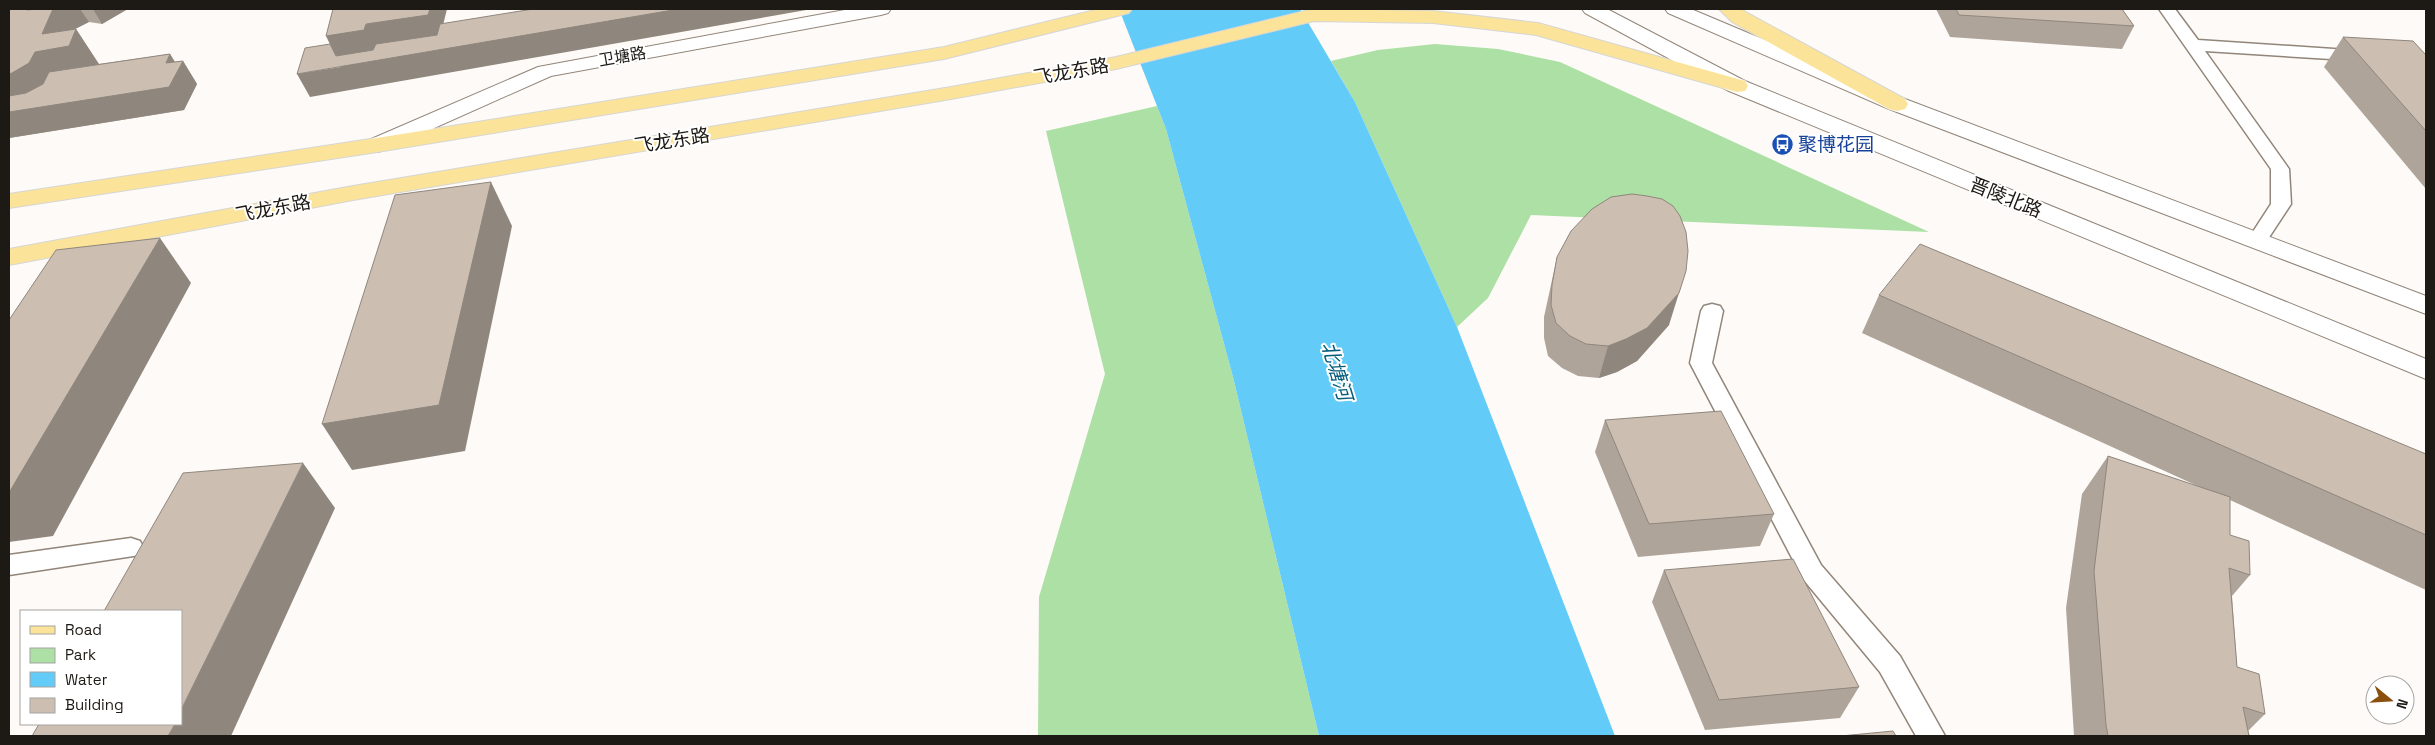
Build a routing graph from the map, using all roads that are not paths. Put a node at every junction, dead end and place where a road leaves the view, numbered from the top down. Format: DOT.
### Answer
graph roads {
  1 [pos="881,9"];
  2 [pos="1592,9"];
  3 [pos="1675,9"];
  4 [pos="1729,9"];
  5 [pos="2167,9"];
  6 [pos="1116,10"];
  7 [pos="1323,12"];
  8 [pos="2193,45"];
  9 [pos="2378,56"];
  10 [pos="1737,86"];
  11 [pos="1897,104"];
  12 [pos="377,146"];
  13 [pos="9,202"];
  14 [pos="2257,240"];
  15 [pos="9,257"];
  16 [pos="2426,305"];
  17 [pos="1712,311"];
  18 [pos="2426,370"];
  19 [pos="131,548"];
  20 [pos="9,565"];
  21 [pos="1931,736"];
  1 -- 12 [label="main road, 卫塘路"];
  2 -- 10 [label="main road, 晋陵北路"];
  3 -- 11 [label="main road"];
  4 -- 11 [label="main road"];
  5 -- 8 [label="lane"];
  6 -- 12 [label="main road"];
  7 -- 10 [label="main road, 飞龙东路"];
  7 -- 15 [label="main road, 飞龙东路"];
  8 -- 9 [label="lane"];
  8 -- 14 [label="lane"];
  10 -- 18 [label="main road, 晋陵北路"];
  11 -- 14 [label="main road"];
  12 -- 13 [label="main road"];
  14 -- 16 [label="main road"];
  17 -- 21 [label="lane"];
  19 -- 20 [label="lane"];
}
